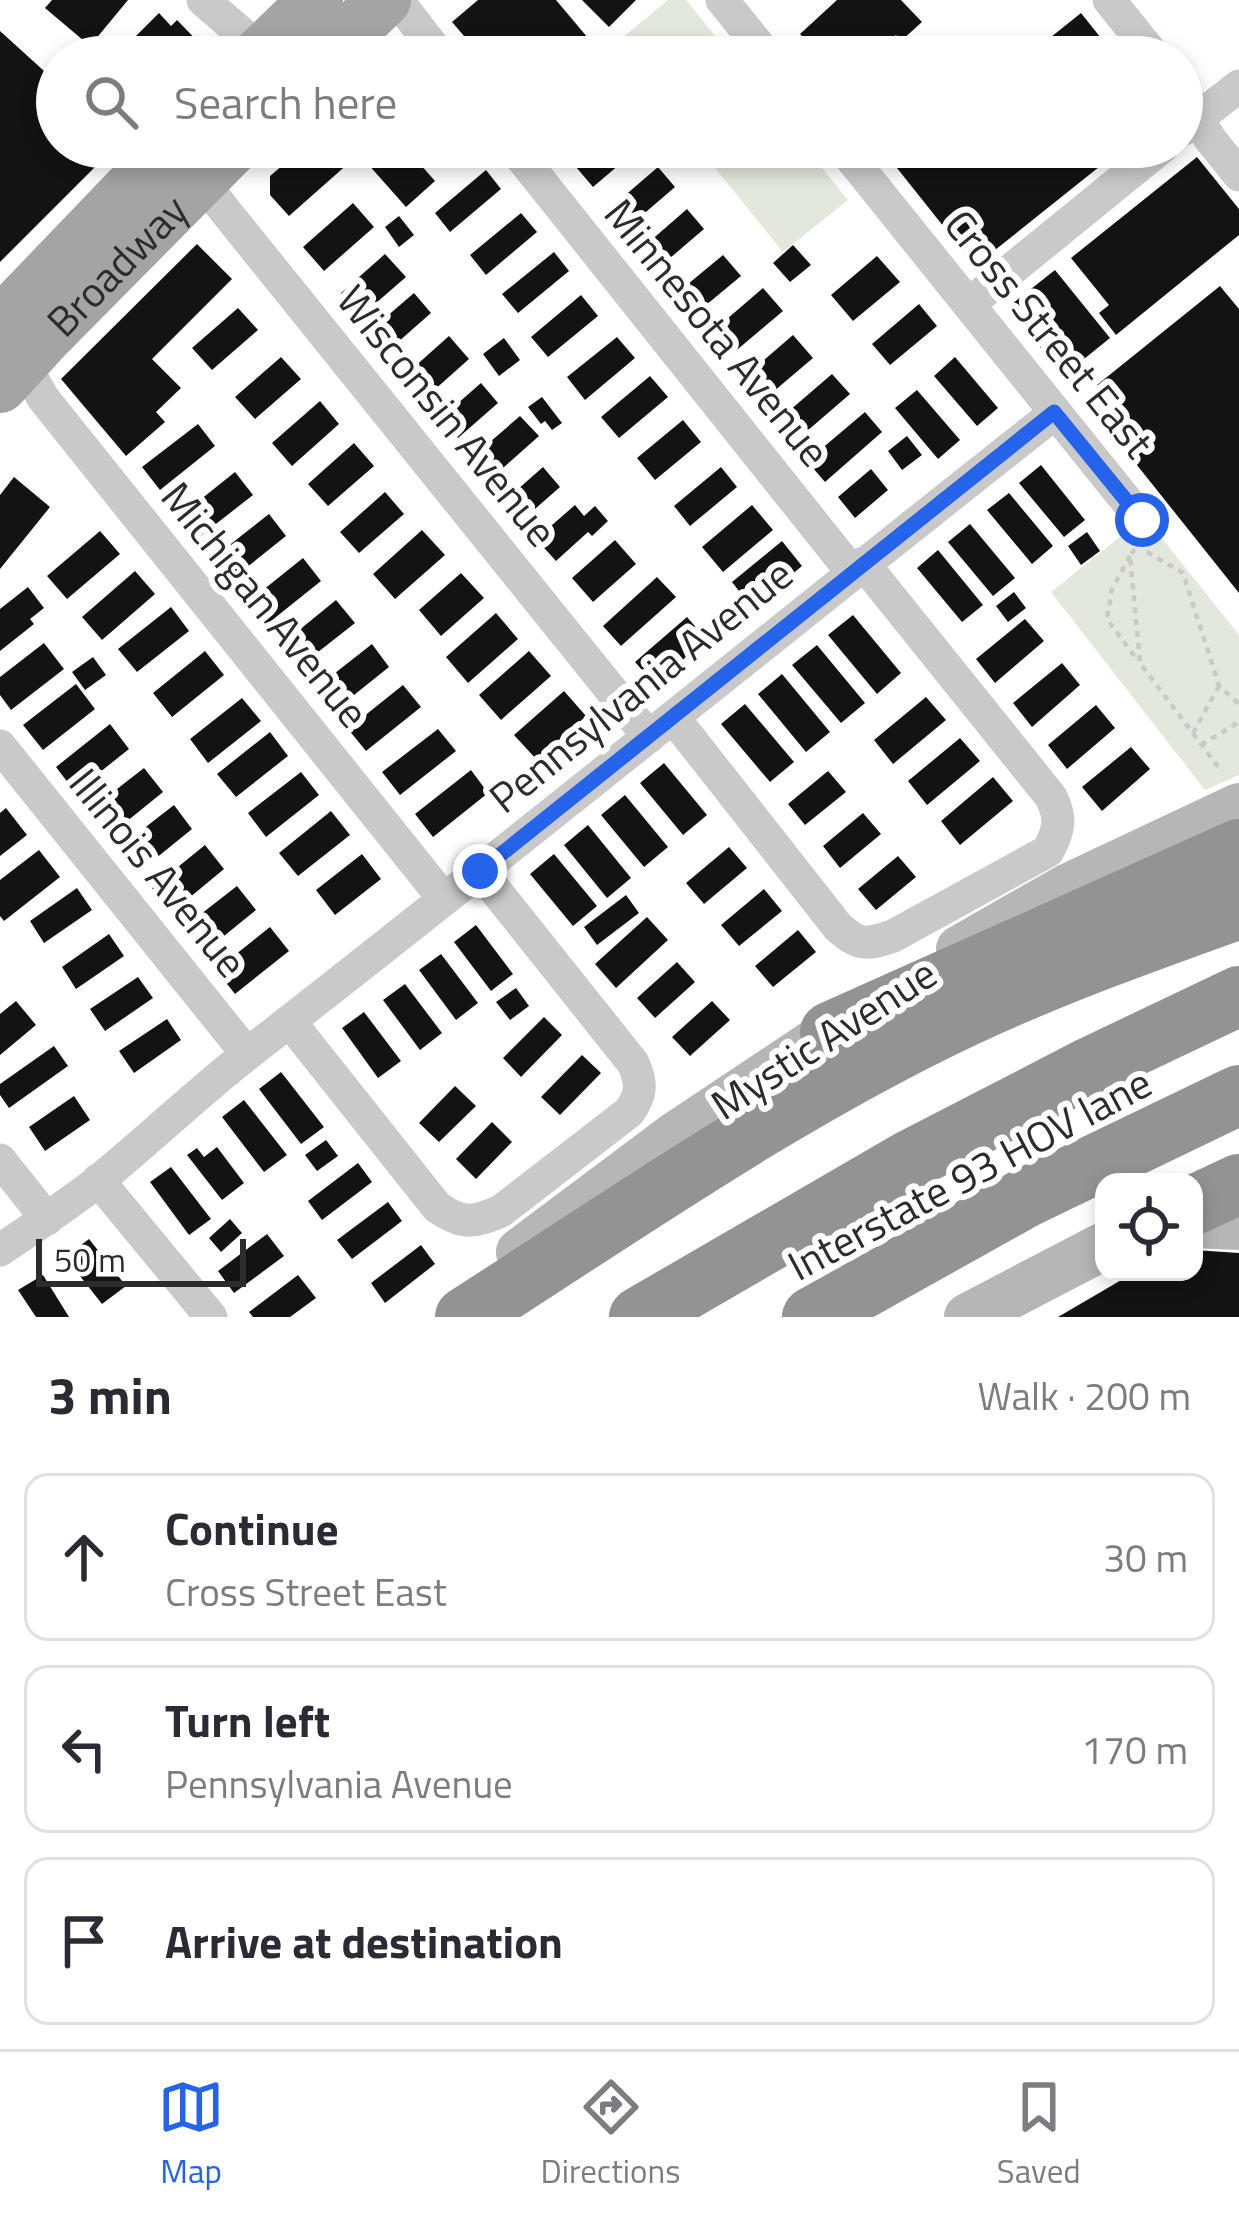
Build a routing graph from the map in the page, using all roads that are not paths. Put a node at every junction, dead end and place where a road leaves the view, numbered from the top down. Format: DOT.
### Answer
graph roads {
  1 [pos="202,0"];
  2 [pos="316,0"];
  3 [pos="384,0"];
  4 [pos="397,0"];
  5 [pos="722,0"];
  6 [pos="1109,0"];
  7 [pos="241,36"];
  8 [pos="279,36"];
  9 [pos="347,36"];
  10 [pos="425,36"];
  11 [pos="751,36"];
  12 [pos="1138,36"];
  13 [pos="1239,86"];
  14 [pos="1203,105"];
  15 [pos="1203,131"];
  16 [pos="183,168"];
  17 [pos="207,168"];
  18 [pos="530,168"];
  19 [pos="859,168"];
  20 [pos="1136,168"];
  21 [pos="1239,175"];
  22 [pos="969,304"];
  23 [pos="4,344"];
  24 [pos="1054,412"];
  25 [pos="1142,520"];
  26 [pos="858,568"];
  27 [pos="661,727"];
  28 [pos="0,746"];
  29 [pos="1234,795"];
  30 [pos="1239,849"];
  31 [pos="480,871"];
  32 [pos="969,893"];
  33 [pos="444,898"];
  34 [pos="1239,913"];
  35 [pos="1239,996"];
  36 [pos="290,1022"];
  37 [pos="830,1032"];
  38 [pos="1239,1037"];
  39 [pos="247,1054"];
  40 [pos="1231,1101"];
  41 [pos="0,1160"];
  42 [pos="98,1180"];
  43 [pos="1239,1188"];
  44 [pos="1203,1202"];
  45 [pos="47,1219"];
  46 [pos="1203,1224"];
  47 [pos="1239,1226"];
  48 [pos="0,1250"];
  49 [pos="1095,1251"];
  50 [pos="211,1317"];
  51 [pos="436,1317"];
  52 [pos="465,1317"];
  53 [pos="530,1317"];
  54 [pos="639,1317"];
  55 [pos="704,1317"];
  56 [pos="812,1317"];
  57 [pos="968,1317"];
  1 -- 7 [label="street"];
  2 -- 8 [label="main road"];
  3 -- 9 [label="main road"];
  4 -- 10 [label="street"];
  5 -- 11 [label="street"];
  6 -- 12 [label="street"];
  13 -- 14 [label="street"];
  15 -- 21 [label="street"];
  16 -- 23 [label="main road, Broadway"];
  17 -- 27 [label="street, Wisconsin Avenue"];
  18 -- 26 [label="street, Minnesota Avenue"];
  19 -- 22 [label="street, Cross Street East"];
  20 -- 22 [label="street"];
  22 -- 24 [label="street, Cross Street East"];
  23 -- 33 [label="street, Michigan Avenue"];
  24 -- 25 [label="street, Cross Street East"];
  24 -- 26 [label="street, Pennsylvania Avenue"];
  26 -- 27 [label="street, Pennsylvania Avenue"];
  26 -- 32 [label="street, Minnesota Avenue"];
  27 -- 31 [label="street, Pennsylvania Avenue"];
  27 -- 32 [label="street, Wisconsin Avenue"];
  28 -- 39 [label="street, Illinois Avenue"];
  29 -- 37 [label="main road, Mystic Avenue"];
  30 -- 37 [label="highway"];
  31 -- 33 [label="street, Pennsylvania Avenue"];
  31 -- 36 [label="street"];
  33 -- 36 [label="street, Pennsylvania Avenue"];
  34 -- 52 [label="highway"];
  34 -- 53 [label="highway"];
  35 -- 54 [label="highway"];
  36 -- 39 [label="street, Pennsylvania Avenue"];
  37 -- 51 [label="main road, Mystic Avenue"];
  38 -- 55 [label="highway, Interstate 93 HOV lane"];
  39 -- 42 [label="street, Pennsylvania Avenue"];
  40 -- 56 [label="highway"];
  41 -- 45 [label="street"];
  42 -- 45 [label="street, Pennsylvania Avenue"];
  42 -- 50 [label="street"];
  43 -- 44 [label="highway"];
  45 -- 48 [label="street, Pennsylvania Avenue"];
  46 -- 47 [label="main road"];
  49 -- 57 [label="main road"];
}
